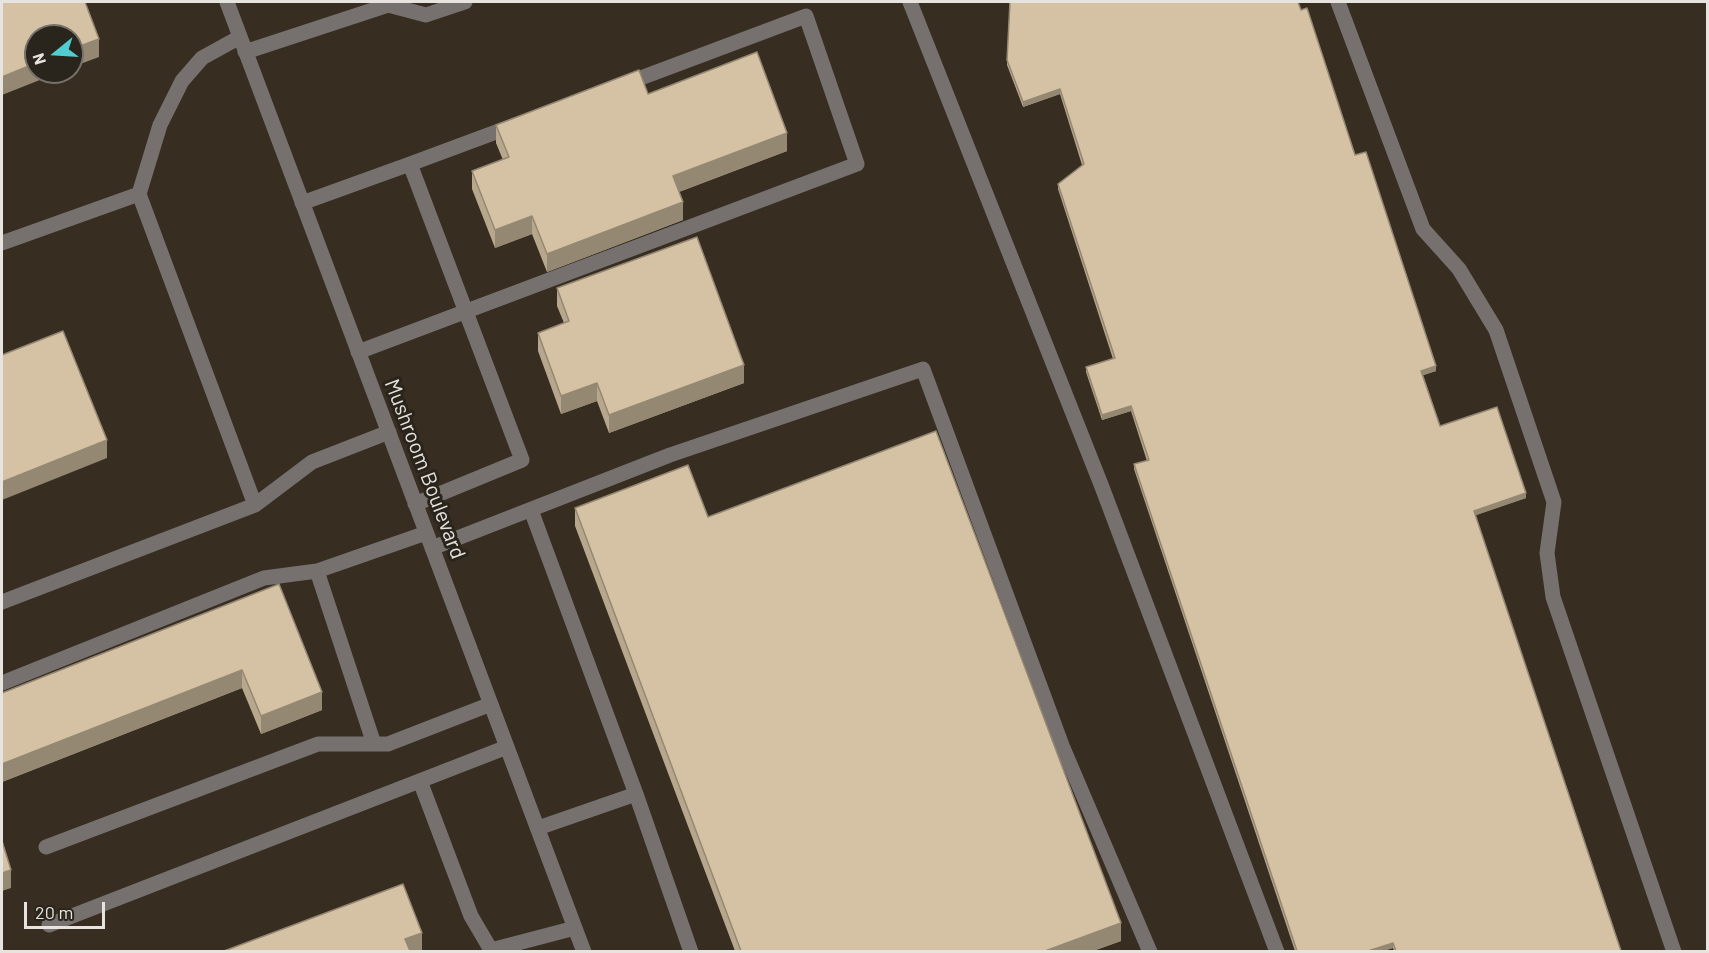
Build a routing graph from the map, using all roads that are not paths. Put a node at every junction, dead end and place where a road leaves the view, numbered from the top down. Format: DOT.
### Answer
graph roads {
  1 [pos="227,2"];
  2 [pos="465,2"];
  3 [pos="910,2"];
  4 [pos="1338,2"];
  5 [pos="240,37"];
  6 [pos="245,52"];
  7 [pos="608,90"];
  8 [pos="531,119"];
  9 [pos="410,164"];
  10 [pos="140,194"];
  11 [pos="302,202"];
  12 [pos="2,243"];
  13 [pos="466,312"];
  14 [pos="358,352"];
  15 [pos="388,432"];
  16 [pos="416,504"];
  17 [pos="255,505"];
  18 [pos="531,510"];
  19 [pos="426,533"];
  20 [pos="432,548"];
  21 [pos="317,571"];
  22 [pos="2,602"];
  23 [pos="2,683"];
  24 [pos="491,704"];
  25 [pos="374,744"];
  26 [pos="507,747"];
  27 [pos="420,781"];
  28 [pos="636,794"];
  29 [pos="538,828"];
  30 [pos="46,847"];
  31 [pos="49,925"];
  32 [pos="575,928"];
  33 [pos="584,951"];
  34 [pos="691,951"];
  35 [pos="1150,951"];
  36 [pos="1278,951"];
  37 [pos="1674,951"];
  1 -- 5 [label="street, Mushroom Boulevard"];
  2 -- 6 [label="street"];
  3 -- 36 [label="street"];
  4 -- 37 [label="street"];
  5 -- 6 [label="street, Mushroom Boulevard"];
  5 -- 10 [label="street"];
  6 -- 11 [label="street, Mushroom Boulevard"];
  7 -- 13 [label="street"];
  8 -- 9 [label="street"];
  9 -- 11 [label="street"];
  9 -- 13 [label="street"];
  10 -- 12 [label="street"];
  10 -- 17 [label="street"];
  11 -- 14 [label="street, Mushroom Boulevard"];
  13 -- 14 [label="street"];
  13 -- 16 [label="street"];
  14 -- 15 [label="street, Mushroom Boulevard"];
  15 -- 16 [label="street, Mushroom Boulevard"];
  15 -- 17 [label="street"];
  16 -- 19 [label="street, Mushroom Boulevard"];
  17 -- 22 [label="street"];
  18 -- 20 [label="street"];
  18 -- 28 [label="street"];
  18 -- 35 [label="street"];
  19 -- 20 [label="street, Mushroom Boulevard"];
  19 -- 21 [label="street"];
  20 -- 24 [label="street, Mushroom Boulevard"];
  21 -- 23 [label="street"];
  21 -- 25 [label="street"];
  24 -- 25 [label="street"];
  24 -- 26 [label="street, Mushroom Boulevard"];
  25 -- 30 [label="street"];
  26 -- 27 [label="street"];
  26 -- 29 [label="street, Mushroom Boulevard"];
  27 -- 31 [label="street"];
  27 -- 32 [label="street"];
  28 -- 29 [label="street"];
  28 -- 34 [label="street"];
  29 -- 32 [label="street, Mushroom Boulevard"];
  32 -- 33 [label="street, Mushroom Boulevard"];
}
